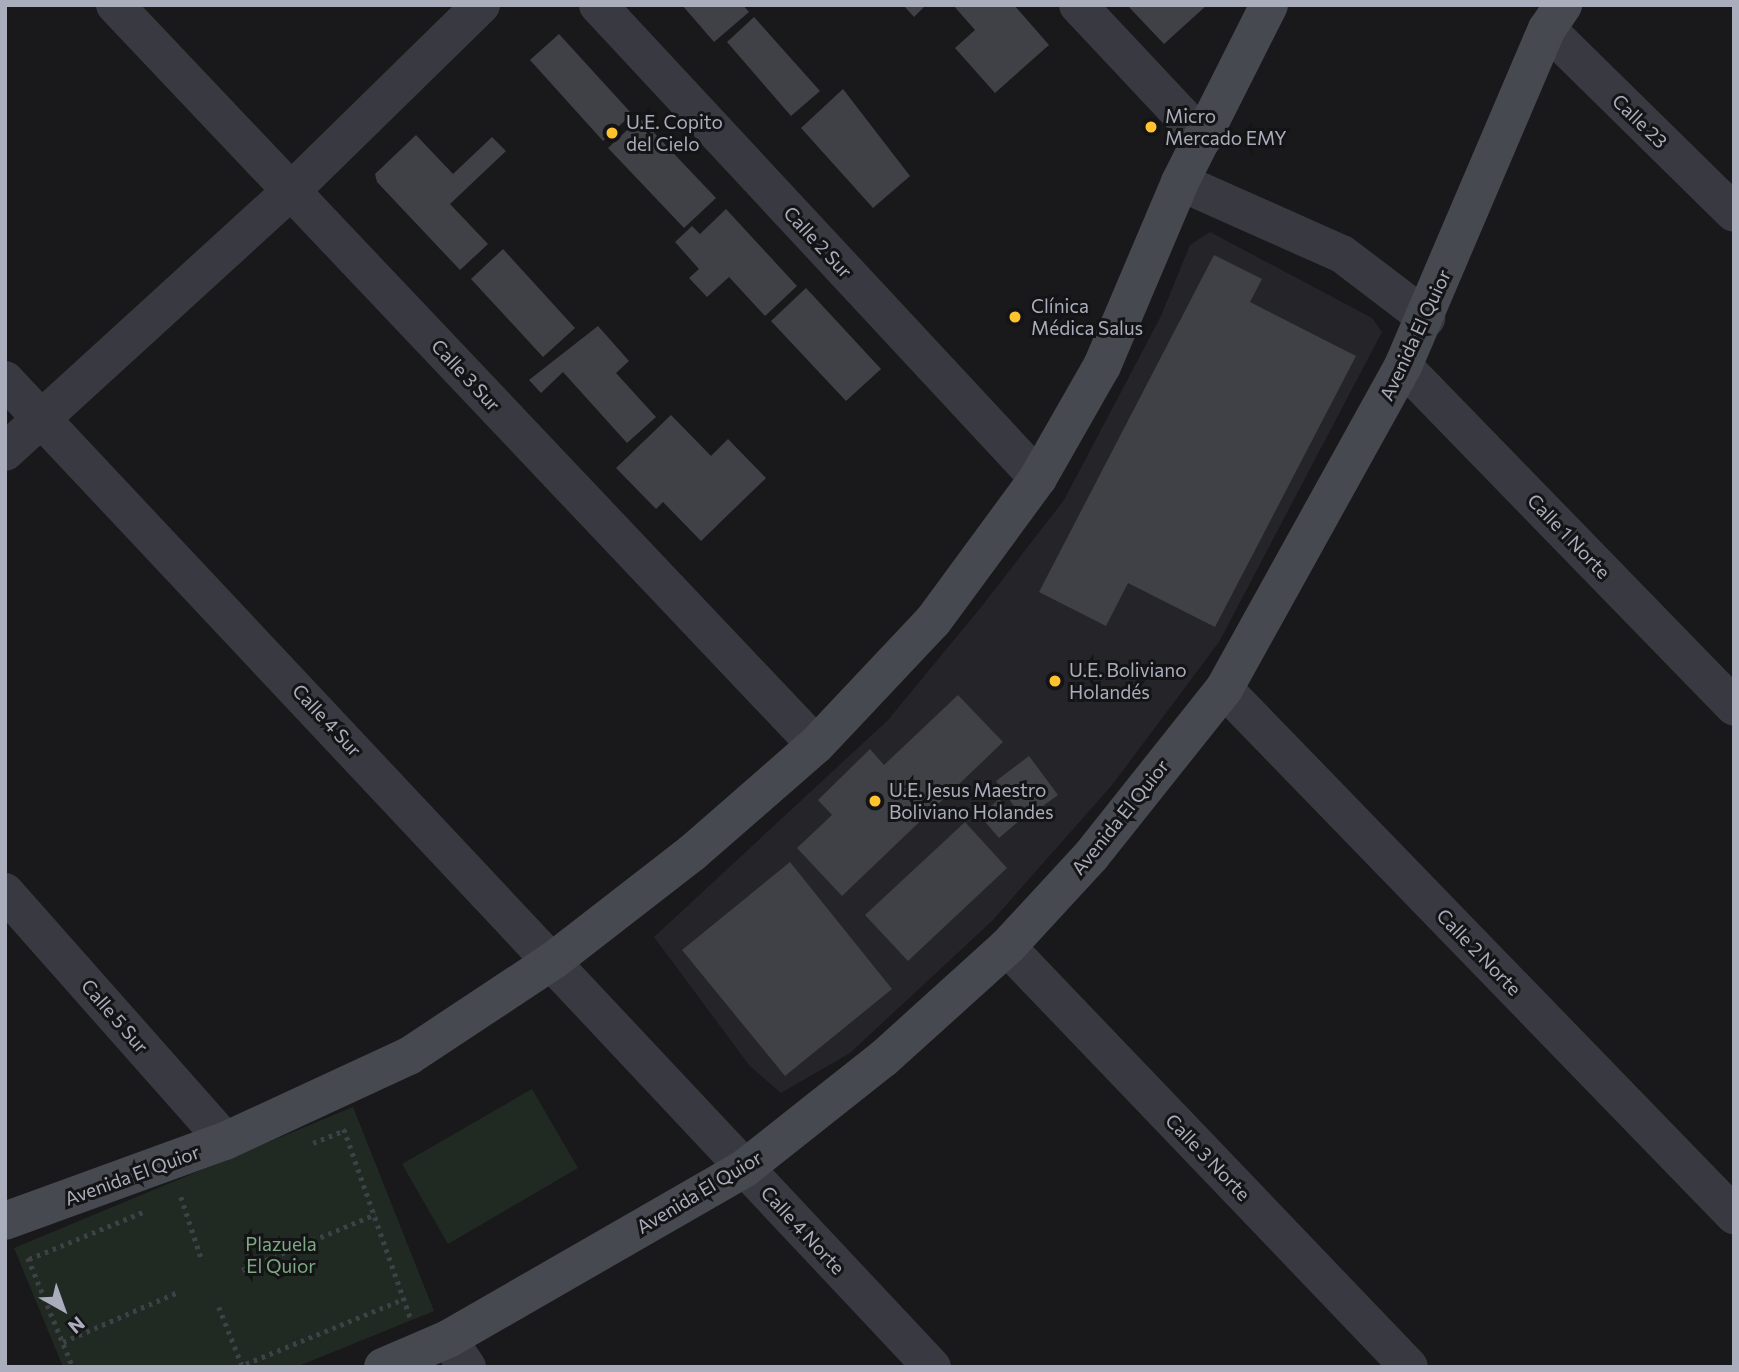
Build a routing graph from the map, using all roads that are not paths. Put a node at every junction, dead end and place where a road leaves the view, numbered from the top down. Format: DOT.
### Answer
graph roads {
  1 [pos="115,5"];
  2 [pos="481,5"];
  3 [pos="598,5"];
  4 [pos="1078,5"];
  5 [pos="1269,5"];
  6 [pos="1555,17"];
  7 [pos="1203,138"];
  8 [pos="1180,182"];
  9 [pos="292,191"];
  10 [pos="1734,213"];
  11 [pos="1426,317"];
  12 [pos="1403,366"];
  13 [pos="5,380"];
  14 [pos="42,418"];
  15 [pos="5,452"];
  16 [pos="1038,478"];
  17 [pos="1224,689"];
  18 [pos="1734,706"];
  19 [pos="816,745"];
  20 [pos="5,892"];
  21 [pos="1007,947"];
  22 [pos="554,960"];
  23 [pos="649,1060"];
  24 [pos="225,1141"];
  25 [pos="745,1168"];
  26 [pos="1734,1215"];
  27 [pos="10,1219"];
  28 [pos="446,1352"];
  29 [pos="383,1367"];
  30 [pos="932,1367"];
  31 [pos="1409,1367"];
  1 -- 9 [label="street, Calle 3 Sur"];
  2 -- 9 [label="street"];
  3 -- 16 [label="street, Calle 2 Sur"];
  4 -- 7 [label="street"];
  5 -- 7 [label="street, Avenida El Quior"];
  6 -- 10 [label="street, Calle 23"];
  6 -- 11 [label="street, Avenida El Quior"];
  7 -- 8 [label="street, Avenida El Quior"];
  8 -- 11 [label="street"];
  8 -- 16 [label="street, Avenida El Quior"];
  9 -- 14 [label="street"];
  9 -- 19 [label="street, Calle 3 Sur"];
  11 -- 12 [label="street, Avenida El Quior"];
  12 -- 17 [label="street, Avenida El Quior"];
  12 -- 18 [label="street, Calle 1 Norte"];
  13 -- 14 [label="street, Calle 4 Sur"];
  14 -- 15 [label="street"];
  14 -- 22 [label="street, Calle 4 Sur"];
  16 -- 19 [label="street, Avenida El Quior"];
  17 -- 21 [label="street, Avenida El Quior"];
  17 -- 26 [label="street, Calle 2 Norte"];
  19 -- 22 [label="street, Avenida El Quior"];
  20 -- 24 [label="street, Calle 5 Sur"];
  21 -- 25 [label="street, Avenida El Quior"];
  21 -- 31 [label="street, Calle 3 Norte"];
  22 -- 23 [label="street, Calle 4 Sur"];
  22 -- 24 [label="street, Avenida El Quior"];
  23 -- 25 [label="street, Calle 4 Norte"];
  24 -- 27 [label="street, Avenida El Quior"];
  25 -- 28 [label="street, Avenida El Quior"];
  25 -- 30 [label="street, Calle 4 Norte"];
  28 -- 29 [label="street, Avenida El Quior"];
}
